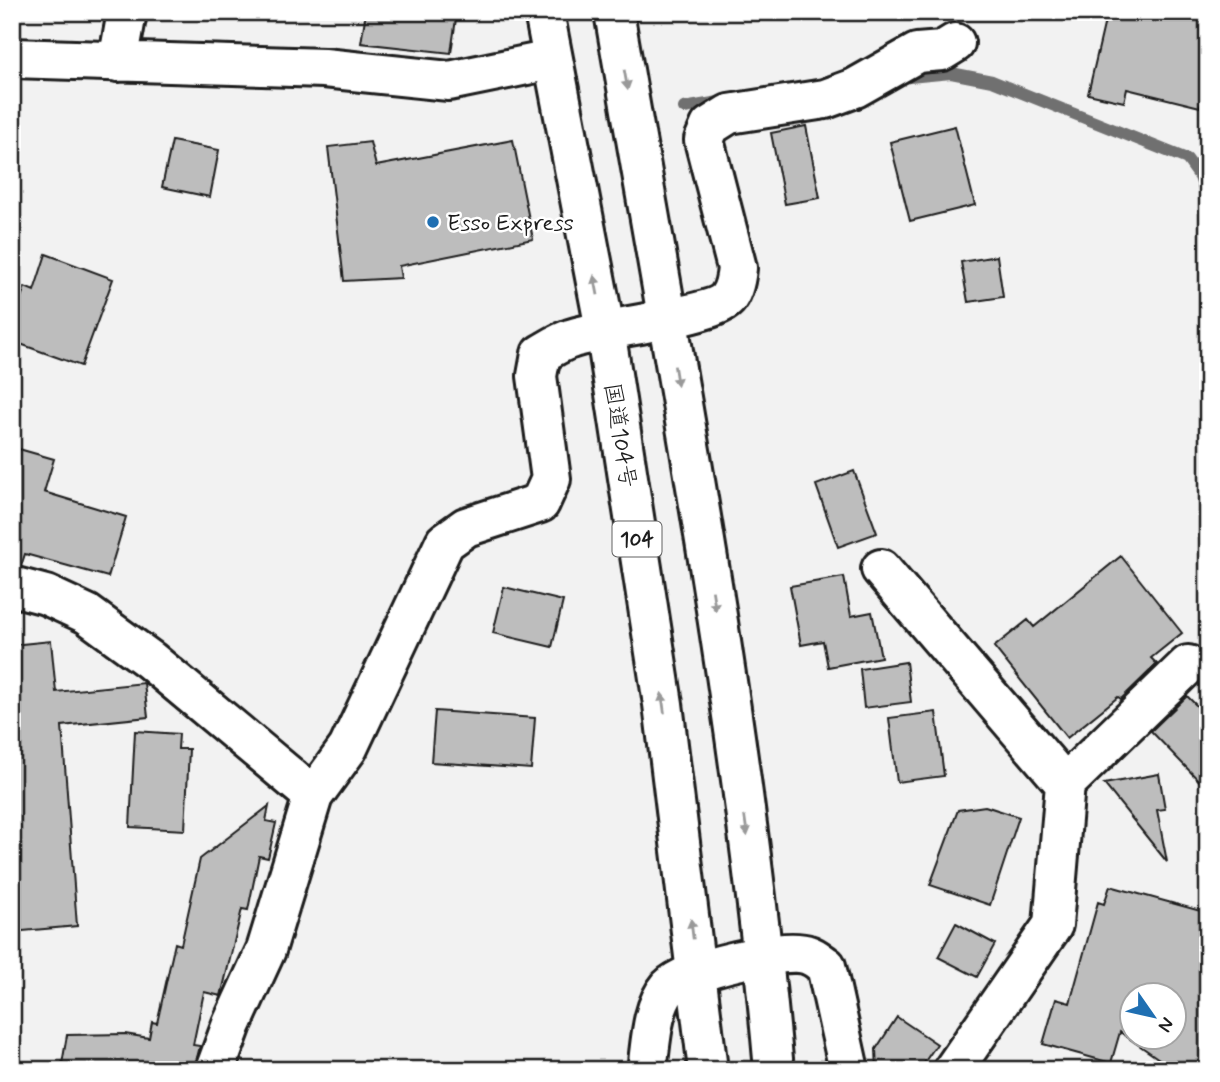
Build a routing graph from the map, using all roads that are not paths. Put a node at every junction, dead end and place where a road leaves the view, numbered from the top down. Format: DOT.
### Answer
graph roads {
  1 [pos="127,12"];
  2 [pos="544,12"];
  3 [pos="614,12"];
  4 [pos="955,43"];
  5 [pos="12,58"];
  6 [pos="551,60"];
  7 [pos="118,62"];
  8 [pos="666,317"];
  9 [pos="605,329"];
  10 [pos="881,569"];
  11 [pos="12,586"];
  12 [pos="1188,665"];
  13 [pos="1065,784"];
  14 [pos="313,796"];
  15 [pos="764,956"];
  16 [pos="697,970"];
  17 [pos="215,1070"];
  18 [pos="647,1070"];
  19 [pos="708,1070"];
  20 [pos="774,1070"];
  21 [pos="849,1070"];
  22 [pos="953,1070"];
  1 -- 7 [label="main road"];
  2 -- 6 [label="main road, 国道104号 / 104"];
  3 -- 8 [label="main road, one-way"];
  4 -- 8 [label="main road"];
  5 -- 7 [label="main road"];
  6 -- 7 [label="main road"];
  9 -- 6 [label="main road, 国道104号 / 104, one-way"];
  8 -- 9 [label="main road"];
  8 -- 15 [label="main road, one-way"];
  9 -- 14 [label="main road"];
  16 -- 9 [label="main road, 国道104号 / 104, one-way"];
  10 -- 13 [label="main road"];
  11 -- 14 [label="main road"];
  12 -- 13 [label="main road"];
  13 -- 22 [label="main road"];
  14 -- 17 [label="main road"];
  15 -- 16 [label="main road"];
  15 -- 20 [label="main road"];
  15 -- 21 [label="main road"];
  16 -- 18 [label="main road"];
  16 -- 19 [label="main road, 国道104号 / 104"];
}
